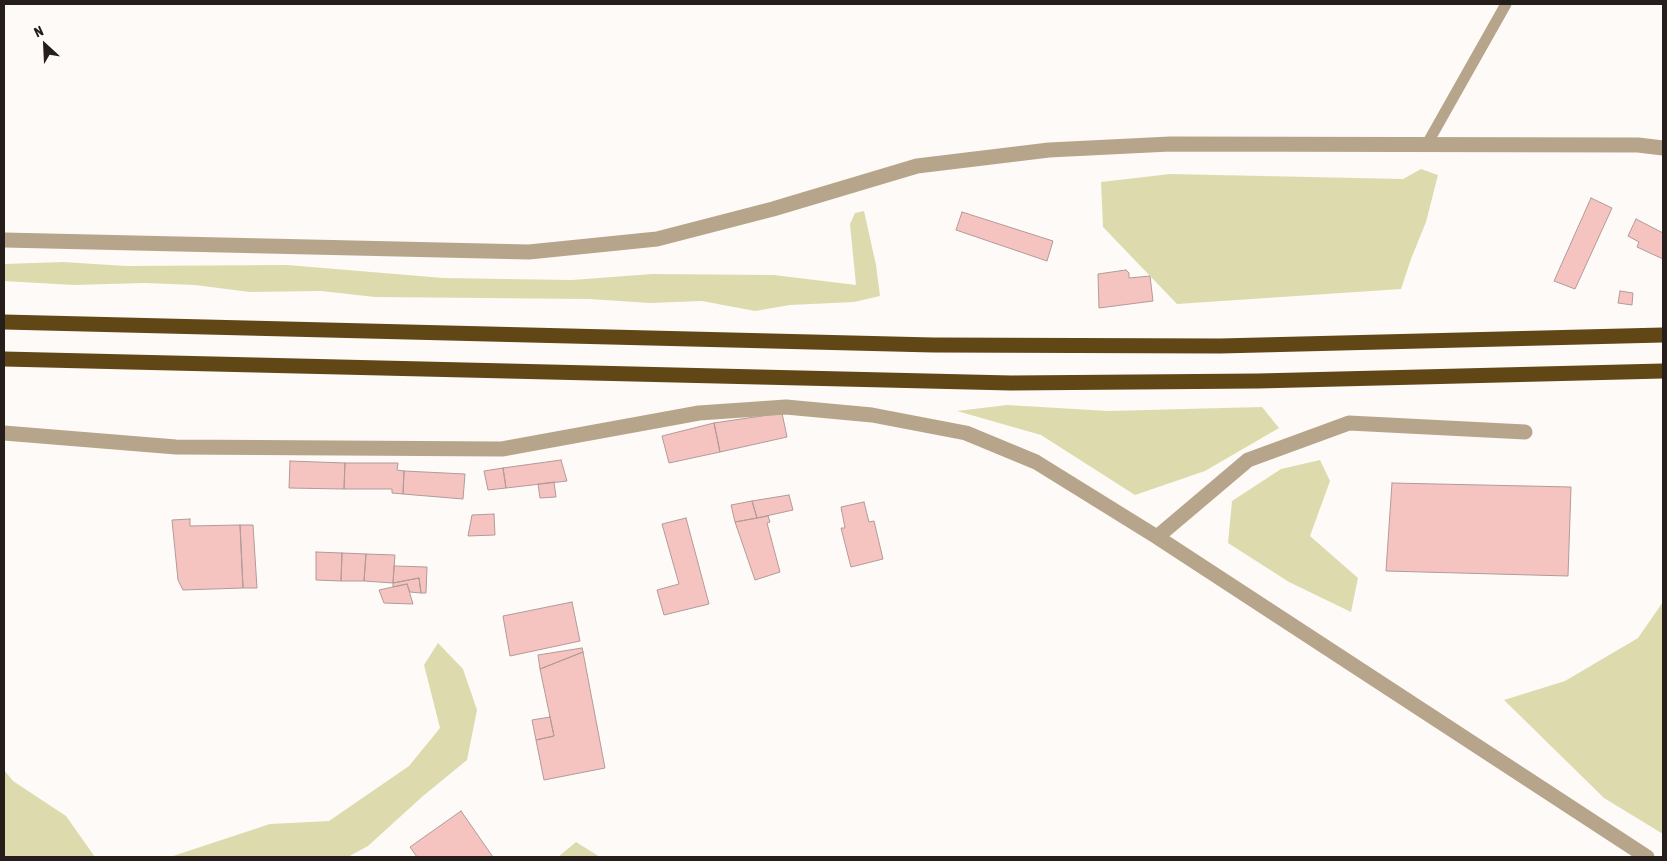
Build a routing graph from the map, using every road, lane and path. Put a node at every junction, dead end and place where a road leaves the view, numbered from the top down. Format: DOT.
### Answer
graph roads {
  1 [pos="1506,4"];
  2 [pos="1427,144"];
  3 [pos="1663,148"];
  4 [pos="4,240"];
  5 [pos="4,322"];
  6 [pos="1663,335"];
  7 [pos="4,359"];
  8 [pos="1663,371"];
  9 [pos="1525,432"];
  10 [pos="4,433"];
  11 [pos="1157,537"];
  12 [pos="1647,857"];
  1 -- 2 [label="lane"];
  2 -- 3 [label="street"];
  2 -- 4 [label="street"];
  5 -- 6 [label="highway"];
  7 -- 8 [label="highway"];
  9 -- 11 [label="street"];
  10 -- 11 [label="street"];
  11 -- 12 [label="street"];
}
